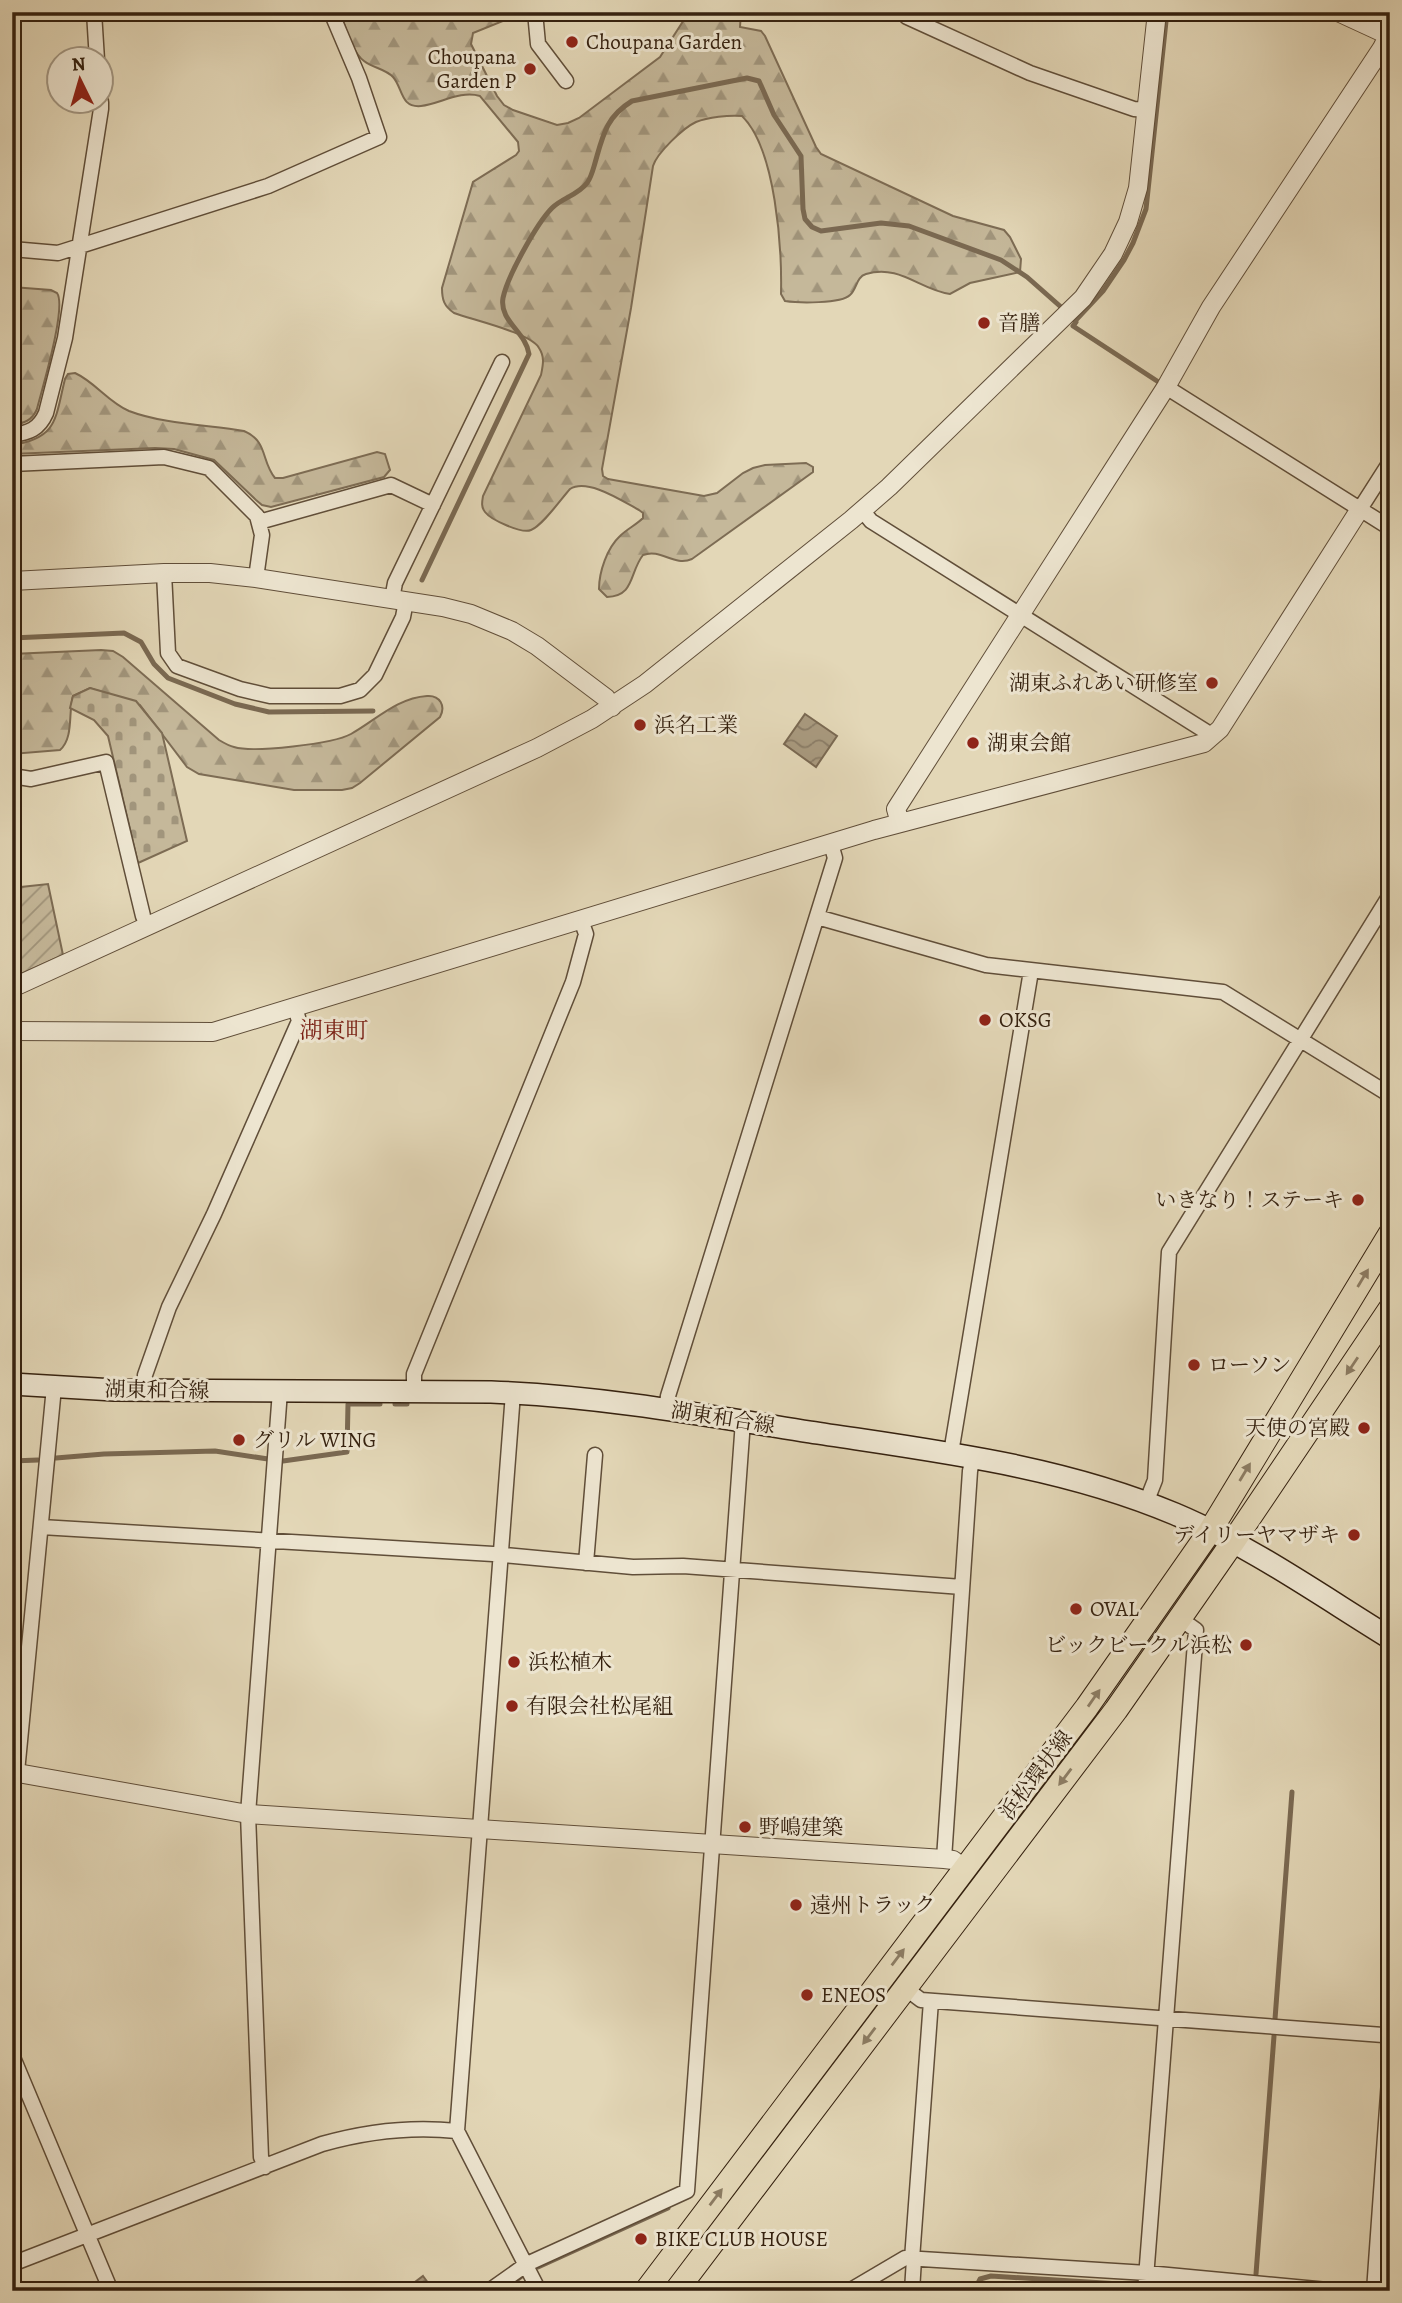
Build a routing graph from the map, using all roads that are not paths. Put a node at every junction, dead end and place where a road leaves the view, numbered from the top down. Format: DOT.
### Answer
graph roads {
  1 [pos="94,12"];
  2 [pos="331,12"];
  3 [pos="535,12"];
  4 [pos="902,12"];
  5 [pos="1157,12"];
  6 [pos="1338,12"];
  7 [pos="1389,34"];
  8 [pos="96,46"];
  9 [pos="566,81"];
  10 [pos="1147,110"];
  11 [pos="101,116"];
  12 [pos="79,246"];
  13 [pos="12,249"];
  14 [pos="502,362"];
  15 [pos="1166,387"];
  16 [pos="12,435"];
  17 [pos="1390,462"];
  18 [pos="12,464"];
  19 [pos="433,505"];
  20 [pos="1360,509"];
  21 [pos="862,510"];
  22 [pos="259,522"];
  23 [pos="1390,528"];
  24 [pos="164,573"];
  25 [pos="256,578"];
  26 [pos="12,581"];
  27 [pos="399,600"];
  28 [pos="1020,615"];
  29 [pos="612,707"];
  30 [pos="1213,736"];
  31 [pos="12,776"];
  32 [pos="900,823"];
  33 [pos="831,844"];
  34 [pos="1390,895"];
  35 [pos="817,917"];
  36 [pos="581,920"];
  37 [pos="148,926"];
  38 [pos="1031,971"];
  39 [pos="12,988"];
  40 [pos="295,1007"];
  41 [pos="12,1031"];
  42 [pos="1300,1040"];
  43 [pos="1390,1095"];
  44 [pos="1390,1234"];
  45 [pos="1390,1309"];
  46 [pos="12,1384"];
  47 [pos="54,1387"];
  48 [pos="145,1390"];
  49 [pos="280,1391"];
  50 [pos="414,1391"];
  51 [pos="513,1393"];
  52 [pos="666,1409"];
  53 [pos="743,1421"];
  54 [pos="951,1453"];
  55 [pos="595,1455"];
  56 [pos="973,1457"];
  57 [pos="1146,1503"];
  58 [pos="41,1527"];
  59 [pos="1210,1531"];
  60 [pos="269,1541"];
  61 [pos="1233,1542"];
  62 [pos="501,1555"];
  63 [pos="586,1563"];
  64 [pos="732,1569"];
  65 [pos="962,1587"];
  66 [pos="1179,1618"];
  67 [pos="1390,1638"];
  68 [pos="15,1772"];
  69 [pos="248,1814"];
  70 [pos="480,1829"];
  71 [pos="712,1844"];
  72 [pos="944,1859"];
  73 [pos="965,1869"];
  74 [pos="905,1988"];
  75 [pos="931,2001"];
  76 [pos="1166,2020"];
  77 [pos="1390,2034"];
  78 [pos="12,2055"];
  79 [pos="1390,2066"];
  80 [pos="457,2131"];
  81 [pos="265,2167"];
  82 [pos="88,2235"];
  83 [pos="913,2259"];
  84 [pos="12,2264"];
  85 [pos="527,2264"];
  86 [pos="1147,2273"];
  87 [pos="111,2291"];
  88 [pos="489,2291"];
  89 [pos="539,2291"];
  90 [pos="646,2291"];
  91 [pos="676,2291"];
  92 [pos="849,2291"];
  93 [pos="912,2291"];
  94 [pos="1145,2291"];
  95 [pos="1338,2291"];
  96 [pos="1374,2291"];
  1 -- 8 [label="street"];
  2 -- 12 [label="street"];
  3 -- 9 [label="street"];
  4 -- 10 [label="street"];
  5 -- 10 [label="street"];
  6 -- 7 [label="street"];
  7 -- 15 [label="street"];
  10 -- 21 [label="street"];
  11 -- 12 [label="street"];
  12 -- 13 [label="street"];
  12 -- 16 [label="street"];
  14 -- 19 [label="street"];
  15 -- 20 [label="street"];
  15 -- 28 [label="street"];
  17 -- 20 [label="street"];
  18 -- 22 [label="street"];
  19 -- 22 [label="street"];
  19 -- 27 [label="street"];
  20 -- 23 [label="street"];
  20 -- 30 [label="street"];
  21 -- 28 [label="street"];
  21 -- 29 [label="street"];
  22 -- 25 [label="street"];
  24 -- 25 [label="street"];
  24 -- 26 [label="street"];
  24 -- 27 [label="street"];
  25 -- 27 [label="street"];
  27 -- 29 [label="street"];
  28 -- 30 [label="street"];
  28 -- 32 [label="street"];
  29 -- 37 [label="street"];
  30 -- 32 [label="street"];
  31 -- 37 [label="street"];
  32 -- 33 [label="street"];
  33 -- 35 [label="street"];
  33 -- 36 [label="street"];
  34 -- 42 [label="street"];
  35 -- 38 [label="street"];
  35 -- 52 [label="street"];
  36 -- 40 [label="street"];
  36 -- 50 [label="street"];
  37 -- 39 [label="street"];
  38 -- 42 [label="street"];
  38 -- 54 [label="street"];
  40 -- 41 [label="street"];
  40 -- 48 [label="street"];
  42 -- 43 [label="street"];
  42 -- 57 [label="street"];
  59 -- 44 [label="main road, 浜松環状線, one-way"];
  45 -- 61 [label="main road, 浜松環状線, one-way"];
  46 -- 47 [label="main road, 湖東和合線"];
  47 -- 48 [label="main road, 湖東和合線"];
  47 -- 58 [label="street"];
  48 -- 49 [label="main road, 湖東和合線"];
  49 -- 50 [label="main road, 湖東和合線"];
  49 -- 60 [label="street"];
  50 -- 51 [label="main road, 湖東和合線"];
  51 -- 52 [label="main road, 湖東和合線"];
  51 -- 62 [label="street"];
  52 -- 53 [label="main road, 湖東和合線"];
  53 -- 54 [label="main road, 湖東和合線"];
  53 -- 64 [label="street"];
  54 -- 56 [label="main road, 湖東和合線"];
  55 -- 63 [label="street"];
  56 -- 57 [label="main road, 湖東和合線"];
  56 -- 65 [label="street"];
  57 -- 59 [label="main road, 湖東和合線"];
  58 -- 60 [label="street"];
  58 -- 68 [label="street"];
  59 -- 61 [label="main road, 湖東和合線"];
  73 -- 59 [label="main road, 浜松環状線, one-way"];
  60 -- 62 [label="street"];
  60 -- 69 [label="street"];
  61 -- 66 [label="main road, 浜松環状線"];
  61 -- 67 [label="main road, 湖東和合線"];
  62 -- 63 [label="street"];
  62 -- 70 [label="street"];
  63 -- 64 [label="street"];
  64 -- 65 [label="street"];
  64 -- 71 [label="street"];
  65 -- 72 [label="street"];
  66 -- 74 [label="main road, 浜松環状線, one-way"];
  66 -- 76 [label="street"];
  68 -- 69 [label="street"];
  69 -- 70 [label="street"];
  69 -- 81 [label="street"];
  70 -- 71 [label="street"];
  70 -- 80 [label="street"];
  71 -- 72 [label="street"];
  71 -- 85 [label="street"];
  72 -- 73 [label="street"];
  90 -- 73 [label="main road, 浜松環状線, one-way"];
  74 -- 75 [label="street"];
  74 -- 91 [label="main road, 浜松環状線, one-way"];
  75 -- 76 [label="street"];
  75 -- 83 [label="street"];
  76 -- 77 [label="street"];
  76 -- 86 [label="street"];
  78 -- 82 [label="street"];
  79 -- 96 [label="street"];
  80 -- 81 [label="street"];
  80 -- 85 [label="street"];
  81 -- 82 [label="street"];
  82 -- 84 [label="street"];
  82 -- 87 [label="street"];
  83 -- 86 [label="street"];
  83 -- 92 [label="street"];
  83 -- 93 [label="street"];
  85 -- 88 [label="street"];
  85 -- 89 [label="street"];
  86 -- 94 [label="street"];
  86 -- 95 [label="street"];
}
